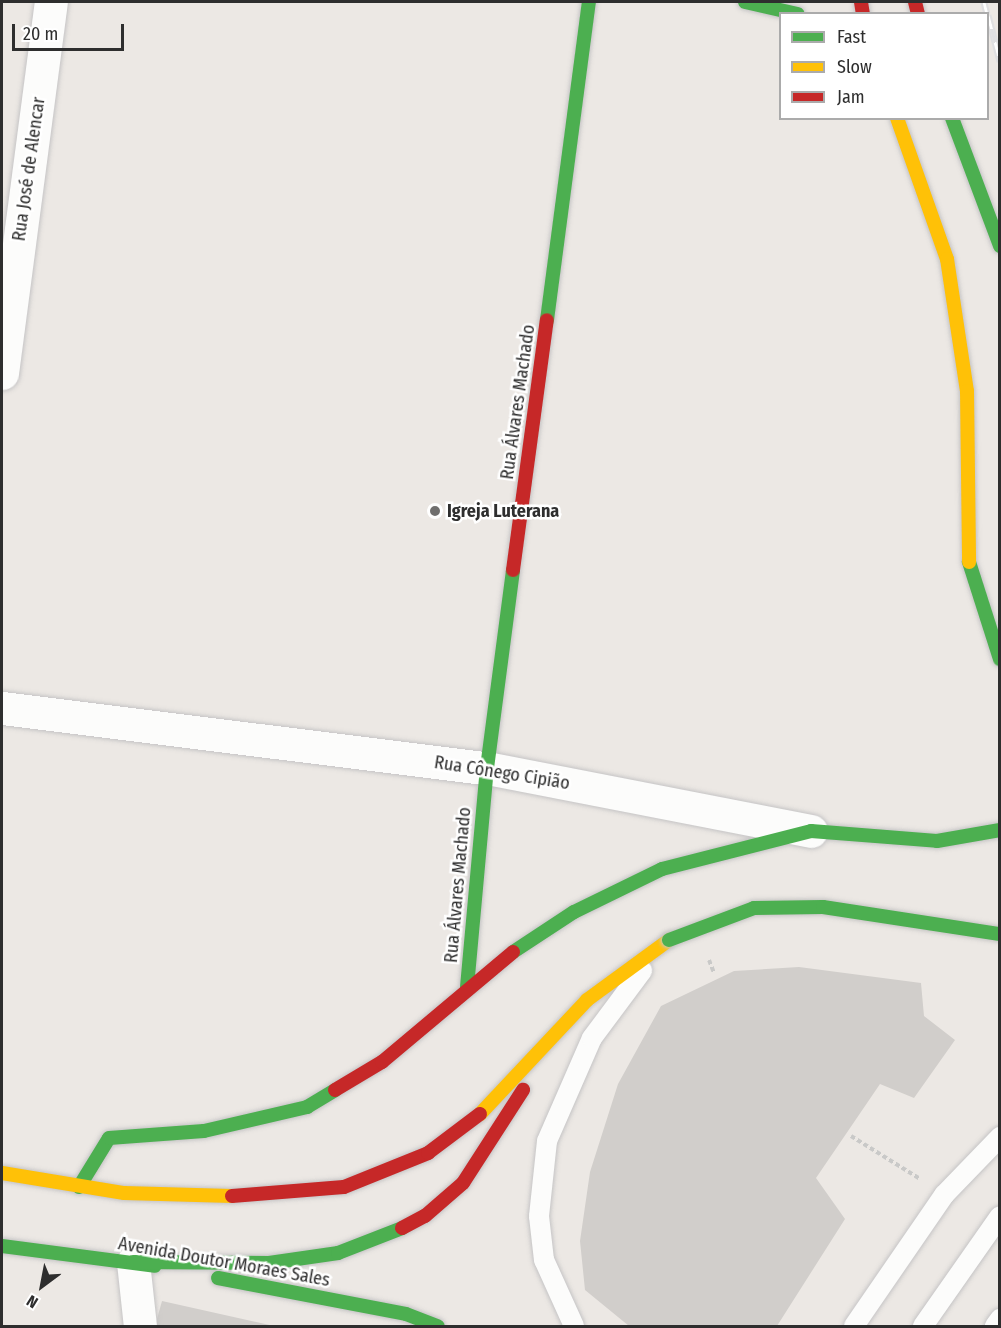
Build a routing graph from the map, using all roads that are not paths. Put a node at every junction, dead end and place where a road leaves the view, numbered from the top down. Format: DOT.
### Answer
graph roads {
  1 [pos="51,2"];
  2 [pos="589,2"];
  3 [pos="745,2"];
  4 [pos="789,12"];
  5 [pos="898,120"];
  6 [pos="953,120"];
  7 [pos="999,246"];
  8 [pos="2,372"];
  9 [pos="999,659"];
  10 [pos="2,708"];
  11 [pos="487,768"];
  12 [pos="999,830"];
  13 [pos="811,831"];
  14 [pos="999,934"];
  15 [pos="666,943"];
  16 [pos="467,987"];
  17 [pos="564,1026"];
  18 [pos="999,1137"];
  19 [pos="2,1173"];
  20 [pos="79,1187"];
  21 [pos="999,1216"];
  22 [pos="2,1246"];
  23 [pos="133,1262"];
  24 [pos="999,1319"];
  25 [pos="140,1326"];
  26 [pos="438,1326"];
  27 [pos="574,1326"];
  28 [pos="854,1326"];
  29 [pos="923,1326"];
  30 [pos="995,1326"];
  1 -- 8 [label="street, Rua José de Alencar"];
  2 -- 11 [label="main road, Rua Álvares Machado"];
  3 -- 4 [label="main road"];
  5 -- 9 [label="main road"];
  6 -- 7 [label="main road"];
  10 -- 11 [label="street, Rua Cônego Cipião"];
  11 -- 13 [label="street, Rua Cônego Cipião"];
  11 -- 16 [label="main road, Rua Álvares Machado"];
  12 -- 13 [label="main road, Rua Cônego Cipião"];
  13 -- 16 [label="main road"];
  14 -- 15 [label="main road, bridge"];
  15 -- 17 [label="main road"];
  15 -- 27 [label="lane"];
  16 -- 20 [label="main road"];
  17 -- 20 [label="main road"];
  17 -- 23 [label="main road"];
  18 -- 28 [label="lane"];
  19 -- 20 [label="main road"];
  21 -- 29 [label="lane"];
  22 -- 23 [label="main road, Avenida Doutor Moraes Sales"];
  23 -- 25 [label="street"];
  23 -- 26 [label="main road, Avenida Doutor Moraes Sales"];
  24 -- 30 [label="lane"];
}
